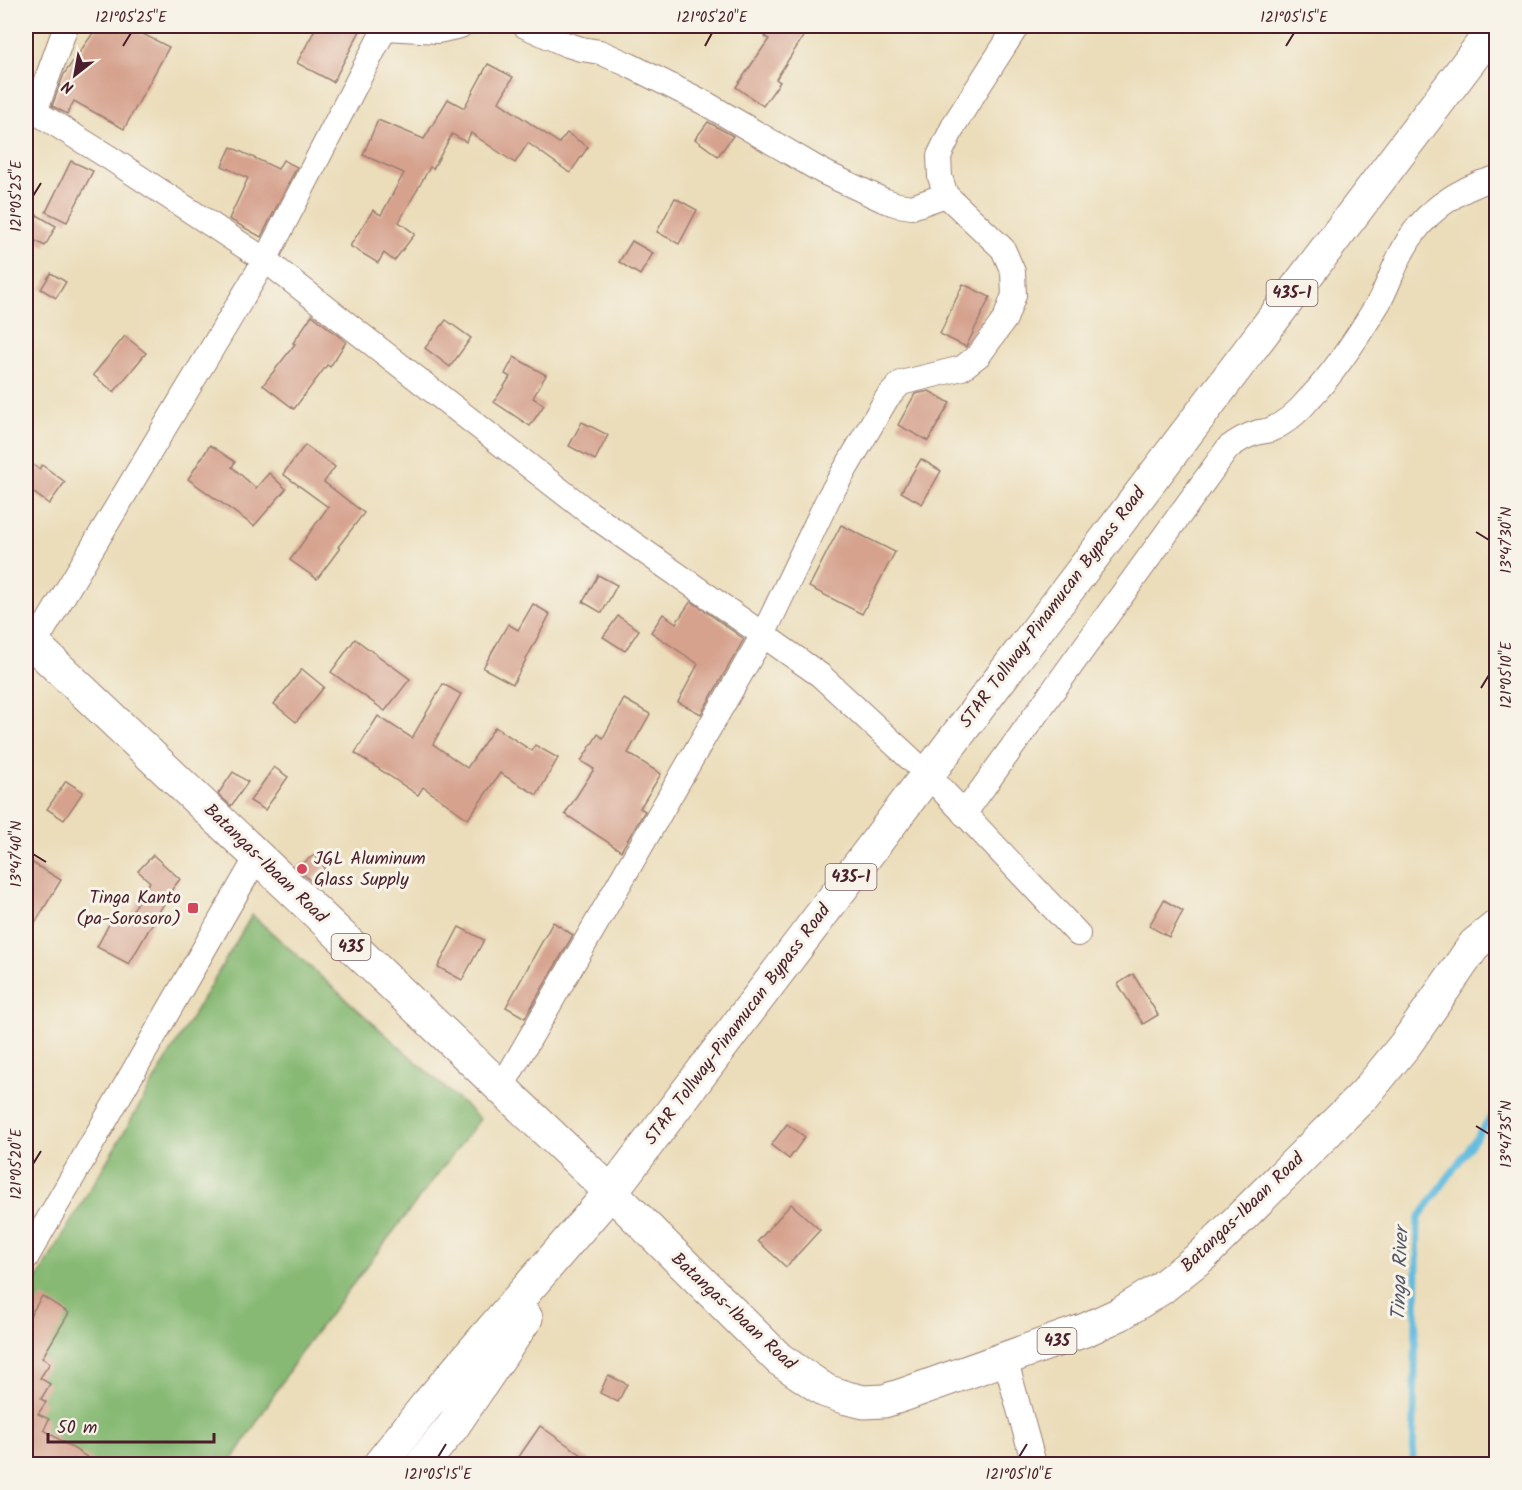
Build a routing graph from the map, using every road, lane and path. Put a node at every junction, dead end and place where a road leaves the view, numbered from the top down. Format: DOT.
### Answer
graph roads {
  1 [pos="66,26"];
  2 [pos="460,26"];
  3 [pos="525,26"];
  4 [pos="1017,26"];
  5 [pos="1496,26"];
  6 [pos="383,27"];
  7 [pos="30,109"];
  8 [pos="1497,178"];
  9 [pos="946,195"];
  10 [pos="265,260"];
  11 [pos="763,634"];
  12 [pos="30,641"];
  13 [pos="928,775"];
  14 [pos="964,814"];
  15 [pos="257,857"];
  16 [pos="1497,927"];
  17 [pos="1078,933"];
  18 [pos="501,1088"];
  19 [pos="611,1192"];
  20 [pos="26,1258"];
  21 [pos="1005,1358"];
  22 [pos="380,1464"];
  23 [pos="422,1464"];
  24 [pos="1034,1464"];
  1 -- 7 [label="street"];
  2 -- 6 [label="street"];
  3 -- 9 [label="street"];
  4 -- 9 [label="street"];
  5 -- 13 [label="main road, STAR Tollway-Pinamucan Bypass Road / 435-1"];
  6 -- 10 [label="street"];
  7 -- 10 [label="street"];
  8 -- 14 [label="street"];
  9 -- 11 [label="street"];
  10 -- 11 [label="street"];
  10 -- 12 [label="street"];
  11 -- 13 [label="street"];
  11 -- 18 [label="street"];
  12 -- 15 [label="main road, Batangas-Ibaan Road / 435"];
  13 -- 14 [label="street"];
  13 -- 19 [label="main road, STAR Tollway-Pinamucan Bypass Road / 435-1"];
  14 -- 17 [label="street"];
  15 -- 18 [label="main road, Batangas-Ibaan Road / 435"];
  15 -- 20 [label="street"];
  16 -- 21 [label="main road, Batangas-Ibaan Road / 435"];
  18 -- 19 [label="main road, Batangas-Ibaan Road / 435"];
  19 -- 21 [label="main road, Batangas-Ibaan Road / 435"];
  19 -- 22 [label="main road"];
  19 -- 23 [label="main road"];
  21 -- 24 [label="street"];
}
